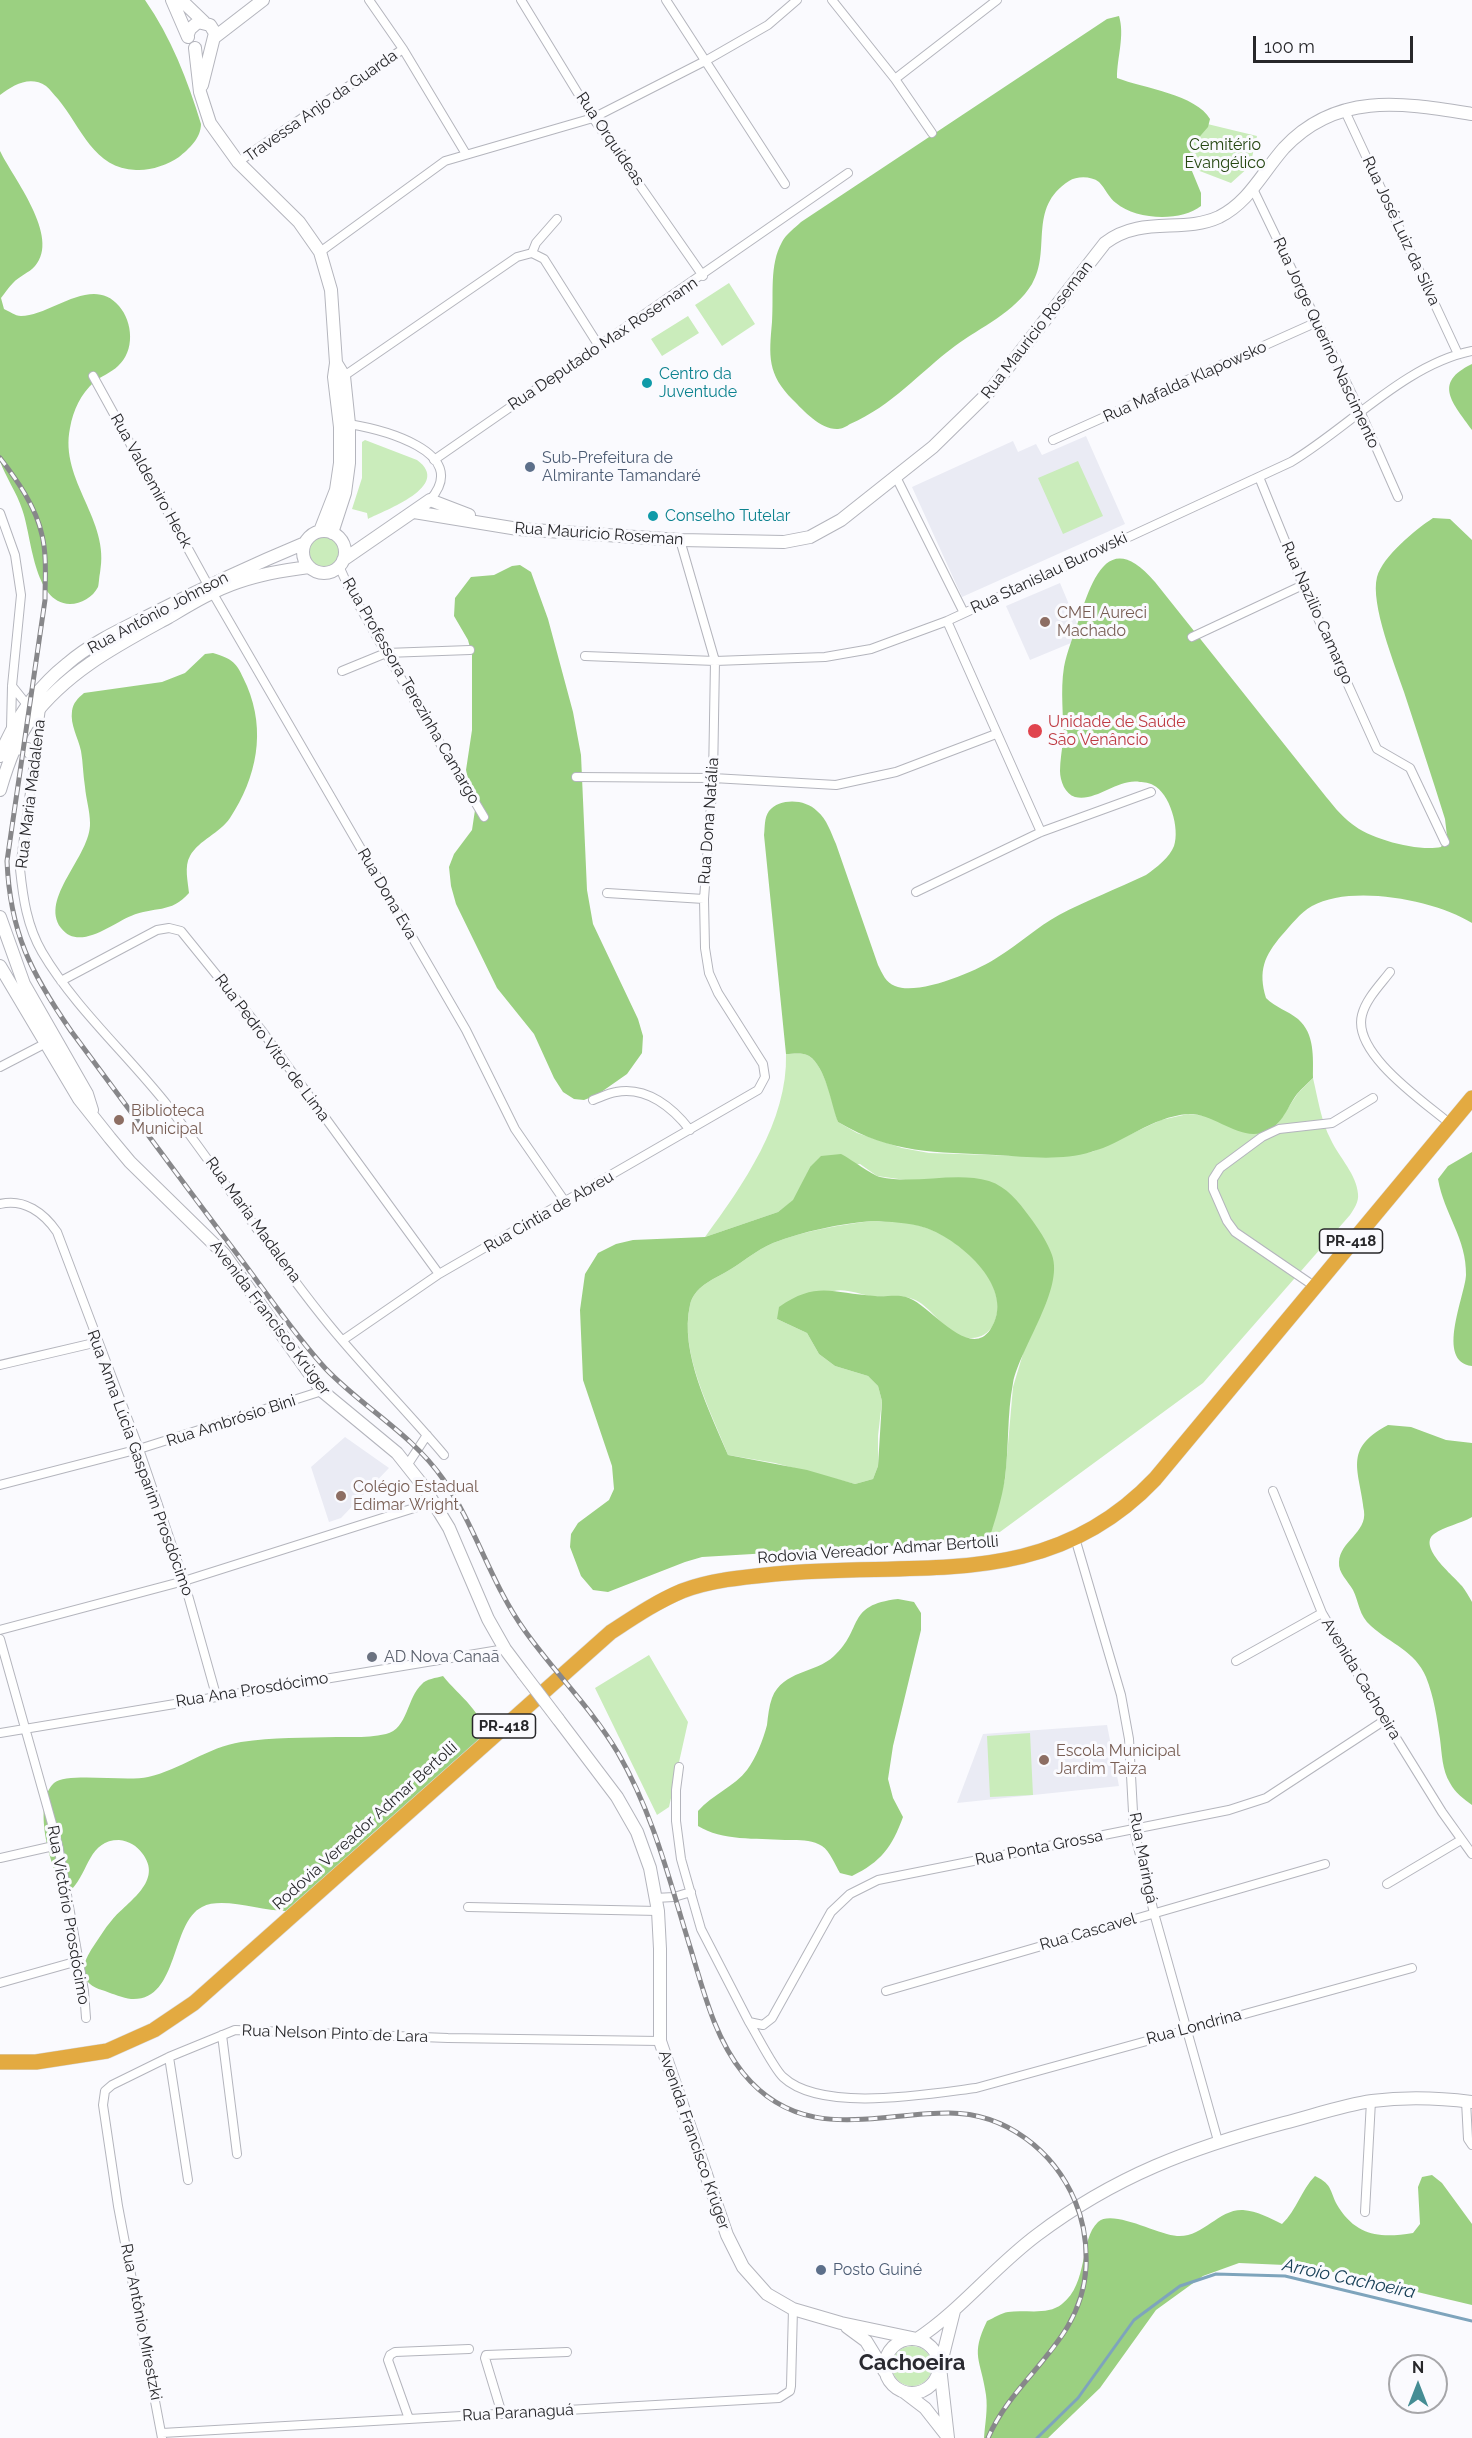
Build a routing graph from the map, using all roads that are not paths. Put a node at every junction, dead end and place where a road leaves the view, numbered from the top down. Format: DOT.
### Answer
graph roads {
  1 [pos="172,0"];
  2 [pos="181,0"];
  3 [pos="263,0"];
  4 [pos="369,0"];
  5 [pos="521,0"];
  6 [pos="666,0"];
  7 [pos="798,0"];
  8 [pos="832,0"];
  9 [pos="997,0"];
  10 [pos="242,15"];
  11 [pos="205,23"];
  12 [pos="188,34"];
  13 [pos="214,40"];
  14 [pos="195,48"];
  15 [pos="403,49"];
  16 [pos="707,60"];
  17 [pos="895,79"];
  18 [pos="200,92"];
  19 [pos="1344,109"];
  20 [pos="1472,114"];
  21 [pos="593,118"];
  22 [pos="932,133"];
  23 [pos="466,154"];
  24 [pos="238,162"];
  25 [pos="848,173"];
  26 [pos="785,184"];
  27 [pos="1253,189"];
  28 [pos="556,219"];
  29 [pos="320,252"];
  30 [pos="532,253"];
  31 [pos="703,276"];
  32 [pos="1317,322"];
  33 [pos="599,346"];
  34 [pos="1472,351"];
  35 [pos="1458,354"];
  36 [pos="93,376"];
  37 [pos="339,376"];
  38 [pos="1360,411"];
  39 [pos="349,424"];
  40 [pos="1053,440"];
  41 [pos="434,460"];
  42 [pos="895,475"];
  43 [pos="1259,477"];
  44 [pos="1398,497"];
  45 [pos="430,500"];
  46 [pos="414,512"];
  47 [pos="0,513"];
  48 [pos="487,522"];
  49 [pos="331,535"];
  50 [pos="373,538"];
  51 [pos="680,540"];
  52 [pos="305,543"];
  53 [pos="341,563"];
  54 [pos="309,567"];
  55 [pos="1303,585"];
  56 [pos="210,589"];
  57 [pos="964,613"];
  58 [pos="947,621"];
  59 [pos="1192,637"];
  60 [pos="470,650"];
  61 [pos="386,653"];
  62 [pos="585,656"];
  63 [pos="715,661"];
  64 [pos="342,671"];
  65 [pos="12,686"];
  66 [pos="34,710"];
  67 [pos="11,728"];
  68 [pos="996,734"];
  69 [pos="16,748"];
  70 [pos="0,756"];
  71 [pos="34,759"];
  72 [pos="576,777"];
  73 [pos="713,778"];
  74 [pos="0,790"];
  75 [pos="1151,792"];
  76 [pos="484,817"];
  77 [pos="1041,832"];
  78 [pos="1445,842"];
  79 [pos="916,892"];
  80 [pos="607,893"];
  81 [pos="704,899"];
  82 [pos="1,924"];
  83 [pos="0,966"];
  84 [pos="1390,972"];
  85 [pos="62,981"];
  86 [pos="50,1040"];
  87 [pos="0,1067"];
  88 [pos="759,1090"];
  89 [pos="1373,1098"];
  90 [pos="1472,1098"];
  91 [pos="593,1100"];
  92 [pos="1449,1123"];
  93 [pos="690,1130"];
  94 [pos="566,1203"];
  95 [pos="0,1204"];
  96 [pos="439,1274"];
  97 [pos="1314,1286"];
  98 [pos="343,1340"];
  99 [pos="98,1342"];
  100 [pos="0,1365"];
  101 [pos="322,1391"];
  102 [pos="427,1435"];
  103 [pos="139,1449"];
  104 [pos="444,1455"];
  105 [pos="408,1464"];
  106 [pos="0,1485"];
  107 [pos="1273,1491"];
  108 [pos="434,1502"];
  109 [pos="1075,1538"];
  110 [pos="184,1581"];
  111 [pos="1322,1612"];
  112 [pos="0,1630"];
  113 [pos="0,1639"];
  114 [pos="505,1648"];
  115 [pos="1236,1661"];
  116 [pos="216,1695"];
  117 [pos="1385,1720"];
  118 [pos="24,1727"];
  119 [pos="0,1732"];
  120 [pos="679,1767"];
  121 [pos="1134,1830"];
  122 [pos="1461,1840"];
  123 [pos="58,1845"];
  124 [pos="1472,1854"];
  125 [pos="0,1858"];
  126 [pos="1325,1864"];
  127 [pos="1388,1884"];
  128 [pos="691,1892"];
  129 [pos="655,1898"];
  130 [pos="468,1907"];
  131 [pos="658,1911"];
  132 [pos="1154,1912"];
  133 [pos="78,1960"];
  134 [pos="1412,1968"];
  135 [pos="0,1983"];
  136 [pos="886,1991"];
  137 [pos="86,2018"];
  138 [pos="749,2022"];
  139 [pos="1188,2029"];
  140 [pos="222,2035"];
  141 [pos="660,2041"];
  142 [pos="169,2057"];
  143 [pos="0,2062"];
  144 [pos="1371,2101"];
  145 [pos="1469,2101"];
  146 [pos="1218,2141"];
  147 [pos="1472,2145"];
  148 [pos="237,2154"];
  149 [pos="188,2180"];
  150 [pos="118,2206"];
  151 [pos="1365,2211"];
  152 [pos="793,2309"];
  153 [pos="955,2310"];
  154 [pos="841,2323"];
  155 [pos="916,2339"];
  156 [pos="469,2349"];
  157 [pos="567,2352"];
  158 [pos="940,2367"];
  159 [pos="885,2372"];
  160 [pos="904,2392"];
  161 [pos="502,2414"];
  162 [pos="409,2419"];
  163 [pos="162,2436"];
  164 [pos="948,2438"];
  1 -- 12 [label="main road"];
  2 -- 11 [label="main road"];
  3 -- 10 [label="main road"];
  4 -- 15 [label="street"];
  5 -- 21 [label="street, Rua Orquídeas"];
  6 -- 16 [label="street"];
  7 -- 16 [label="street"];
  8 -- 17 [label="street"];
  9 -- 17 [label="street"];
  10 -- 11 [label="main road"];
  10 -- 13 [label="main road"];
  11 -- 12 [label="main road"];
  11 -- 13 [label="main road"];
  12 -- 14 [label="main road"];
  13 -- 14 [label="main road"];
  13 -- 18 [label="main road"];
  14 -- 18 [label="main road"];
  15 -- 23 [label="street"];
  15 -- 24 [label="street, Travessa Anjo da Guarda"];
  16 -- 21 [label="street"];
  16 -- 26 [label="street"];
  17 -- 22 [label="street"];
  18 -- 24 [label="main road"];
  19 -- 20 [label="main road, Rua Mauricio Roseman"];
  19 -- 27 [label="main road, Rua Mauricio Roseman"];
  19 -- 35 [label="street, Rua José Luiz da Silva"];
  21 -- 23 [label="street"];
  21 -- 31 [label="street, Rua Orquídeas"];
  23 -- 29 [label="street"];
  24 -- 29 [label="main road"];
  25 -- 31 [label="street, Rua Deputado Max Rosemann"];
  27 -- 32 [label="street, Rua Jorge Querino Nascimento"];
  27 -- 42 [label="main road, Rua Mauricio Roseman"];
  28 -- 30 [label="street"];
  29 -- 37 [label="main road"];
  30 -- 33 [label="street"];
  30 -- 37 [label="street"];
  31 -- 33 [label="street, Rua Deputado Max Rosemann"];
  32 -- 38 [label="street, Rua Jorge Querino Nascimento"];
  32 -- 40 [label="street, Rua Mafalda Klapowsko"];
  33 -- 41 [label="street, Rua Deputado Max Rosemann"];
  34 -- 35 [label="street, Rua Stanislau Burowski"];
  35 -- 38 [label="street, Rua Stanislau Burowski"];
  36 -- 56 [label="street, Rua Valdemiro Heck"];
  37 -- 39 [label="main road"];
  37 -- 49 [label="main road"];
  38 -- 43 [label="street, Rua Stanislau Burowski"];
  38 -- 44 [label="street, Rua Jorge Querino Nascimento"];
  39 -- 41 [label="street"];
  39 -- 49 [label="main road"];
  41 -- 45 [label="street"];
  42 -- 51 [label="main road, Rua Mauricio Roseman"];
  42 -- 57 [label="street"];
  43 -- 55 [label="street, Rua Nazilio Camargo"];
  43 -- 57 [label="street, Rua Stanislau Burowski"];
  45 -- 46 [label="main road"];
  45 -- 48 [label="main road, Rua Mauricio Roseman"];
  46 -- 48 [label="main road, Rua Mauricio Roseman"];
  46 -- 50 [label="main road"];
  47 -- 65 [label="street"];
  48 -- 51 [label="main road, Rua Mauricio Roseman"];
  49 -- 50 [label="main road"];
  49 -- 52 [label="main road"];
  49 -- 53 [label="main road"];
  50 -- 53 [label="main road"];
  51 -- 63 [label="street, Rua Dona Natália"];
  52 -- 54 [label="main road"];
  52 -- 56 [label="main road, Rua Antônio Johnson"];
  53 -- 54 [label="main road"];
  53 -- 61 [label="street, Rua Professora Terezinha Camargo"];
  54 -- 56 [label="main road, Rua Antônio Johnson"];
  55 -- 59 [label="street"];
  55 -- 78 [label="street, Rua Nazilio Camargo"];
  56 -- 66 [label="main road, Rua Antônio Johnson"];
  56 -- 94 [label="street, Rua Dona Eva"];
  57 -- 58 [label="street, Rua Stanislau Burowski"];
  58 -- 63 [label="street, Rua Stanislau Burowski"];
  58 -- 68 [label="street"];
  60 -- 61 [label="street"];
  61 -- 64 [label="street"];
  61 -- 76 [label="street, Rua Professora Terezinha Camargo"];
  62 -- 63 [label="street, Rua Stanislau Burowski"];
  63 -- 73 [label="street, Rua Dona Natália"];
  65 -- 66 [label="street"];
  65 -- 67 [label="street"];
  66 -- 67 [label="main road"];
  66 -- 69 [label="main road"];
  66 -- 71 [label="street, Rua Maria Madalena"];
  67 -- 70 [label="main road"];
  68 -- 73 [label="street"];
  68 -- 77 [label="street"];
  69 -- 71 [label="main road"];
  69 -- 74 [label="main road"];
  71 -- 85 [label="street, Rua Maria Madalena"];
  72 -- 73 [label="street"];
  73 -- 81 [label="street, Rua Dona Natália"];
  75 -- 77 [label="street"];
  77 -- 79 [label="street"];
  80 -- 81 [label="street"];
  81 -- 88 [label="street, Rua Dona Natália"];
  82 -- 86 [label="main road, Avenida Francisco Krüger"];
  83 -- 86 [label="main road, Avenida Francisco Krüger"];
  84 -- 92 [label="street"];
  85 -- 96 [label="street, Rua Pedro Vitor de Lima"];
  85 -- 98 [label="street, Rua Maria Madalena"];
  86 -- 87 [label="street"];
  86 -- 101 [label="main road, Avenida Francisco Krüger"];
  88 -- 93 [label="street, Rua Cíntia de Abreu"];
  89 -- 97 [label="street"];
  90 -- 92 [label="highway, Rodovia Vereador Admar Bertolli / PR-418"];
  91 -- 93 [label="street"];
  92 -- 97 [label="highway, Rodovia Vereador Admar Bertolli / PR-418"];
  93 -- 94 [label="street, Rua Cíntia de Abreu"];
  94 -- 96 [label="street, Rua Cíntia de Abreu"];
  95 -- 99 [label="street, Rua Anna Lúcia Gasparim Prosdócimo"];
  96 -- 98 [label="street, Rua Cíntia de Abreu"];
  97 -- 109 [label="highway, Rodovia Vereador Admar Bertolli / PR-418"];
  98 -- 102 [label="street, Rua Maria Madalena"];
  99 -- 100 [label="street"];
  99 -- 103 [label="street, Rua Anna Lúcia Gasparim Prosdócimo"];
  101 -- 103 [label="street, Rua Ambrósio Bini"];
  101 -- 105 [label="main road, Avenida Francisco Krüger"];
  102 -- 104 [label="street, Rua Maria Madalena"];
  102 -- 105 [label="street"];
  103 -- 106 [label="street, Rua Ambrósio Bini"];
  103 -- 110 [label="street, Rua Anna Lúcia Gasparim Prosdócimo"];
  105 -- 108 [label="main road, Avenida Francisco Krüger"];
  107 -- 111 [label="street, Avenida Cachoeira"];
  108 -- 110 [label="street"];
  108 -- 114 [label="main road, Avenida Francisco Krüger"];
  109 -- 121 [label="street, Rua Maringá"];
  109 -- 143 [label="highway, Rodovia Vereador Admar Bertolli / PR-418"];
  110 -- 112 [label="street"];
  110 -- 116 [label="street, Rua Anna Lúcia Gasparim Prosdócimo"];
  111 -- 115 [label="street"];
  111 -- 117 [label="street, Avenida Cachoeira"];
  113 -- 118 [label="street, Rua Victório Prosdócimo"];
  114 -- 116 [label="street, Rua Ana Prosdócimo"];
  114 -- 129 [label="main road, Avenida Francisco Krüger, bridge"];
  116 -- 118 [label="street, Rua Ana Prosdócimo"];
  117 -- 121 [label="street, Rua Ponta Grossa"];
  117 -- 122 [label="street, Avenida Cachoeira"];
  118 -- 119 [label="street, Rua Ana Prosdócimo"];
  118 -- 123 [label="street, Rua Victório Prosdócimo"];
  120 -- 128 [label="street, Rua Londrina"];
  121 -- 132 [label="street, Rua Maringá"];
  121 -- 138 [label="street, Rua Ponta Grossa"];
  122 -- 124 [label="street, Avenida Cachoeira"];
  122 -- 127 [label="street"];
  123 -- 125 [label="street"];
  123 -- 133 [label="street, Rua Victório Prosdócimo"];
  126 -- 132 [label="street, Rua Cascavel"];
  128 -- 129 [label="street"];
  128 -- 138 [label="street, Rua Londrina"];
  129 -- 131 [label="main road, Avenida Francisco Krüger"];
  130 -- 131 [label="street"];
  131 -- 141 [label="main road, Avenida Francisco Krüger"];
  132 -- 136 [label="street, Rua Cascavel"];
  132 -- 139 [label="street, Rua Maringá"];
  133 -- 135 [label="street"];
  133 -- 137 [label="street, Rua Victório Prosdócimo"];
  134 -- 139 [label="street, Rua Londrina"];
  138 -- 139 [label="street, Rua Londrina"];
  139 -- 146 [label="street, Rua Maringá"];
  140 -- 141 [label="street, Rua Nelson Pinto de Lara"];
  140 -- 142 [label="street, Rua Nelson Pinto de Lara"];
  140 -- 148 [label="street"];
  141 -- 152 [label="main road, Avenida Francisco Krüger"];
  142 -- 149 [label="street"];
  142 -- 150 [label="street, Rua Nelson Pinto de Lara"];
  144 -- 145 [label="main road"];
  144 -- 146 [label="main road"];
  144 -- 151 [label="street"];
  145 -- 147 [label="street"];
  146 -- 153 [label="main road"];
  150 -- 163 [label="street, Rua Antônio Mirestzki"];
  152 -- 154 [label="main road, Avenida Francisco Krüger"];
  152 -- 161 [label="street, Rua Paranaguá"];
  153 -- 155 [label="main road"];
  153 -- 158 [label="main road"];
  154 -- 155 [label="main road, Avenida Francisco Krüger"];
  154 -- 159 [label="main road, Avenida Francisco Krüger"];
  155 -- 158 [label="main road"];
  155 -- 159 [label="main road"];
  156 -- 162 [label="street"];
  157 -- 161 [label="street"];
  158 -- 160 [label="main road"];
  158 -- 164 [label="main road"];
  159 -- 160 [label="main road"];
  160 -- 164 [label="main road"];
  161 -- 162 [label="street, Rua Paranaguá"];
  162 -- 163 [label="street, Rua Paranaguá"];
}
